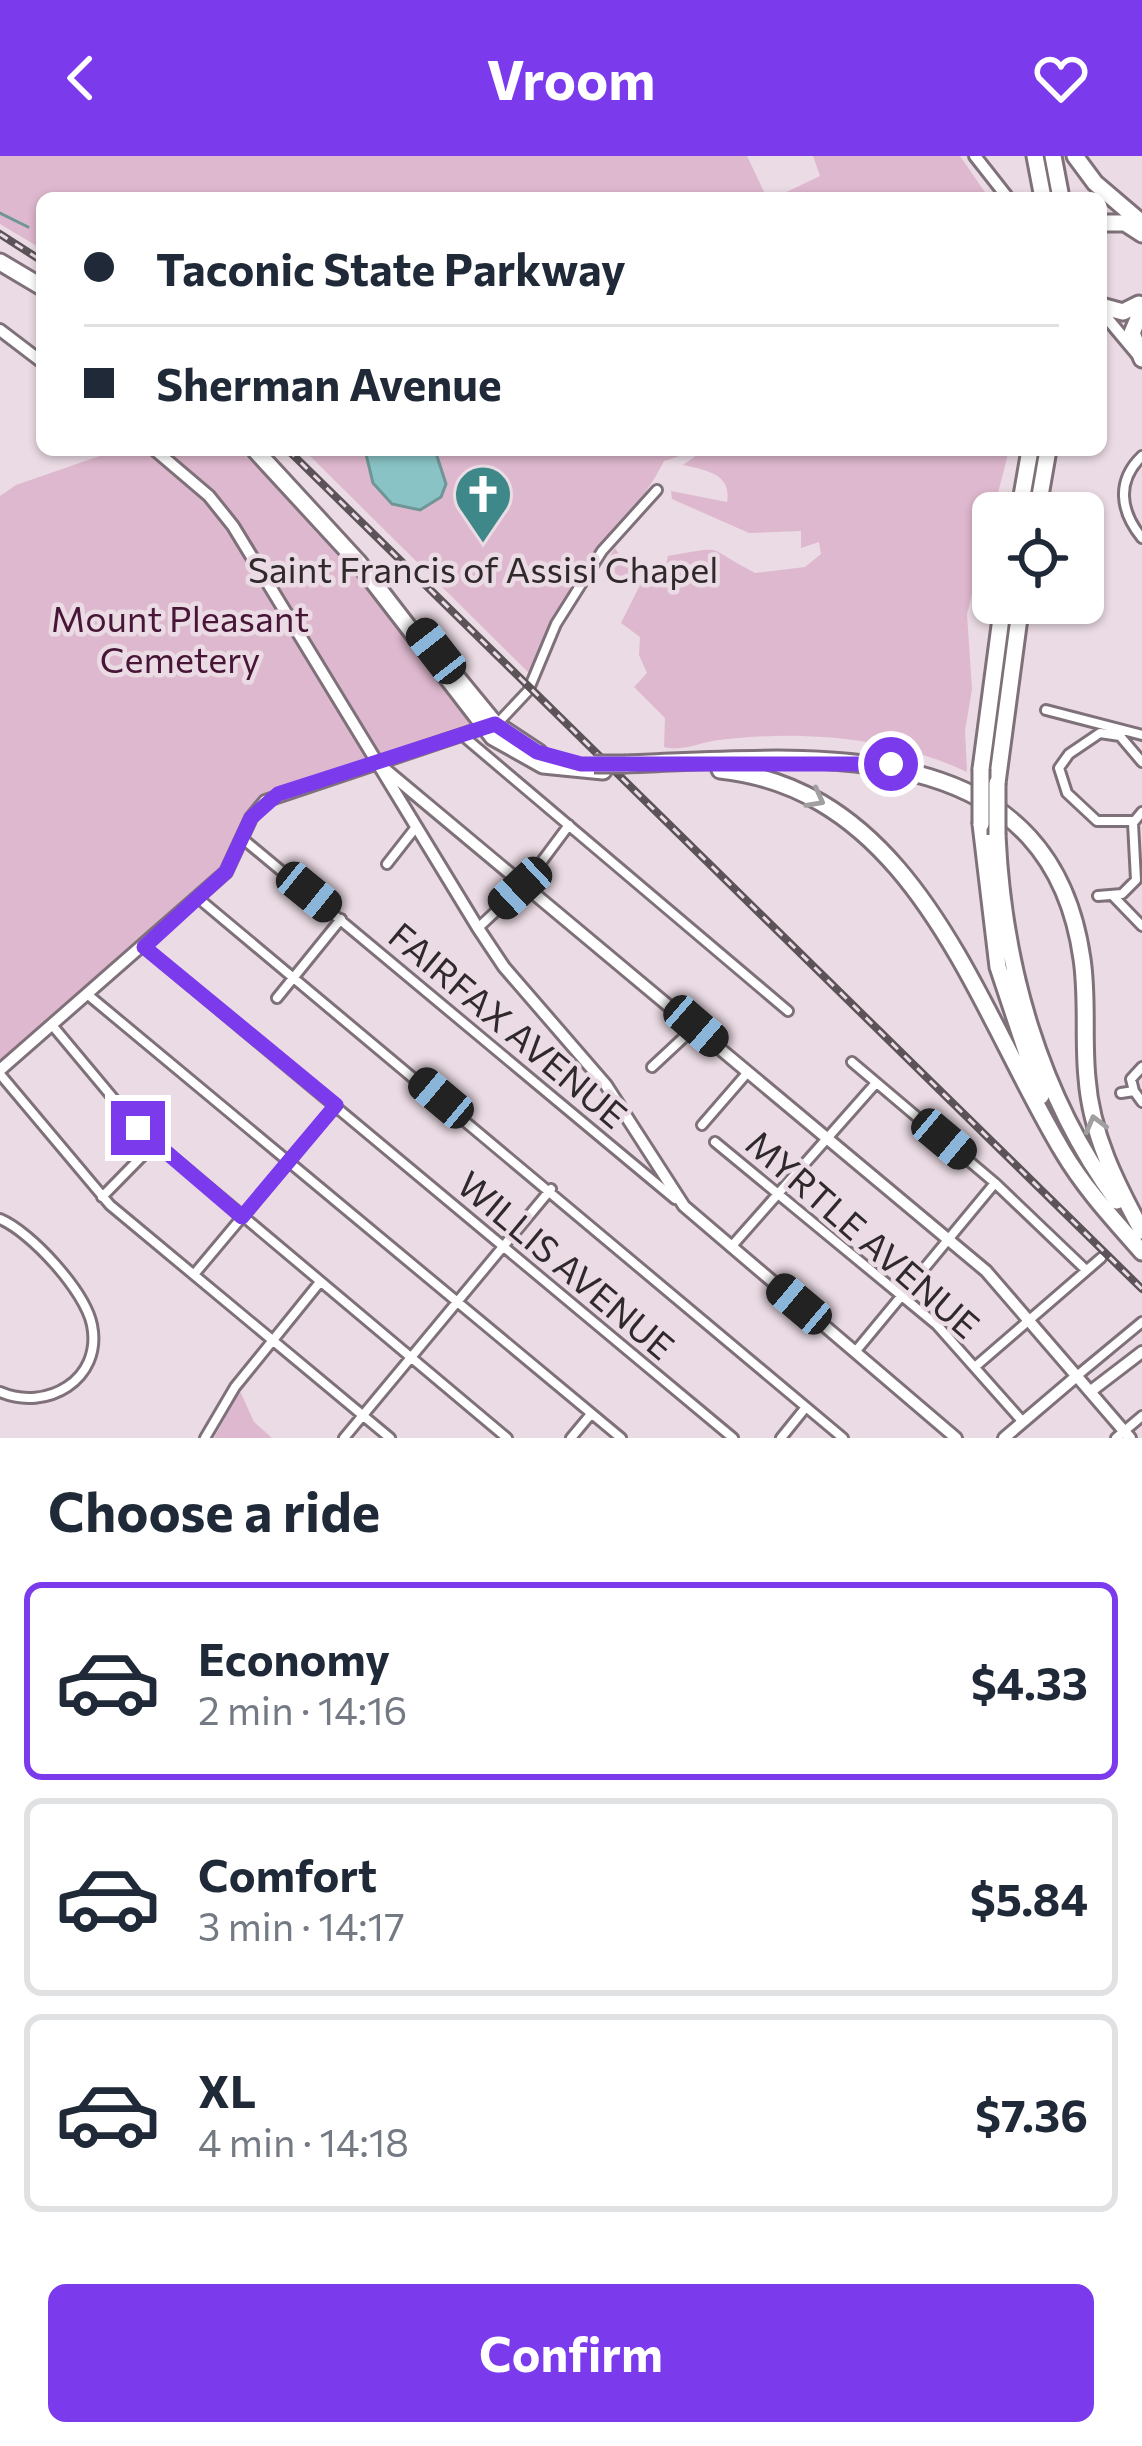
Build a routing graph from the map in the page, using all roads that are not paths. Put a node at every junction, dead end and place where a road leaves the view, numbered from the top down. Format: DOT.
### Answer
graph roads {
  1 [pos="975,156"];
  2 [pos="1075,156"];
  3 [pos="1040,157"];
  4 [pos="1003,192"];
  5 [pos="1043,192"];
  6 [pos="1058,192"];
  7 [pos="1105,192"];
  8 [pos="1107,194"];
  9 [pos="1142,223"];
  10 [pos="1107,224"];
  11 [pos="1142,234"];
  12 [pos="0,258"];
  13 [pos="36,279"];
  14 [pos="1141,307"];
  15 [pos="1107,309"];
  16 [pos="1107,316"];
  17 [pos="0,330"];
  18 [pos="1118,331"];
  19 [pos="36,357"];
  20 [pos="1142,360"];
  21 [pos="162,456"];
  22 [pos="261,456"];
  23 [pos="271,456"];
  24 [pos="1029,456"];
  25 [pos="1047,456"];
  26 [pos="1142,456"];
  27 [pos="657,490"];
  28 [pos="1023,492"];
  29 [pos="1041,492"];
  30 [pos="1142,538"];
  31 [pos="1000,624"];
  32 [pos="1018,624"];
  33 [pos="1046,710"];
  34 [pos="489,725"];
  35 [pos="461,734"];
  36 [pos="1142,735"];
  37 [pos="1142,762"];
  38 [pos="377,764"];
  39 [pos="630,767"];
  40 [pos="1142,812"];
  41 [pos="1134,821"];
  42 [pos="569,825"];
  43 [pos="416,826"];
  44 [pos="243,839"];
  45 [pos="387,864"];
  46 [pos="525,884"];
  47 [pos="1098,896"];
  48 [pos="1113,896"];
  49 [pos="198,898"];
  50 [pos="341,919"];
  51 [pos="1142,926"];
  52 [pos="478,928"];
  53 [pos="144,947"];
  54 [pos="295,977"];
  55 [pos="87,994"];
  56 [pos="277,998"];
  57 [pos="788,1011"];
  58 [pos="51,1024"];
  59 [pos="696,1026"];
  60 [pos="852,1062"];
  61 [pos="652,1067"];
  62 [pos="1142,1067"];
  63 [pos="749,1071"];
  64 [pos="0,1072"];
  65 [pos="876,1083"];
  66 [pos="1134,1091"];
  67 [pos="1121,1094"];
  68 [pos="1142,1102"];
  69 [pos="336,1105"];
  70 [pos="702,1125"];
  71 [pos="826,1135"];
  72 [pos="715,1142"];
  73 [pos="155,1143"];
  74 [pos="290,1161"];
  75 [pos="995,1183"];
  76 [pos="551,1189"];
  77 [pos="778,1192"];
  78 [pos="102,1196"];
  79 [pos="683,1206"];
  80 [pos="242,1217"];
  81 [pos="0,1219"];
  82 [pos="1136,1231"];
  83 [pos="948,1238"];
  84 [pos="503,1246"];
  85 [pos="731,1247"];
  86 [pos="1142,1252"];
  87 [pos="1101,1258"];
  88 [pos="1086,1270"];
  89 [pos="196,1271"];
  90 [pos="320,1282"];
  91 [pos="901,1294"];
  92 [pos="458,1302"];
  93 [pos="1030,1319"];
  94 [pos="1142,1322"];
  95 [pos="274,1338"];
  96 [pos="855,1352"];
  97 [pos="1142,1352"];
  98 [pos="410,1358"];
  99 [pos="976,1366"];
  100 [pos="1078,1375"];
  101 [pos="1091,1391"];
  102 [pos="0,1392"];
  103 [pos="806,1407"];
  104 [pos="364,1414"];
  105 [pos="591,1414"];
  106 [pos="1142,1416"];
  107 [pos="1024,1422"];
  108 [pos="1124,1436"];
  109 [pos="205,1438"];
  110 [pos="344,1438"];
  111 [pos="390,1438"];
  112 [pos="507,1438"];
  113 [pos="571,1438"];
  114 [pos="621,1438"];
  115 [pos="733,1438"];
  116 [pos="781,1438"];
  117 [pos="843,1438"];
  118 [pos="956,1438"];
  119 [pos="1004,1438"];
  1 -- 4 [label="street"];
  2 -- 7 [label="highway"];
  3 -- 5 [label="highway"];
  3 -- 6 [label="highway"];
  8 -- 9 [label="highway"];
  10 -- 11 [label="highway"];
  12 -- 13 [label="highway"];
  14 -- 15 [label="highway"];
  14 -- 18 [label="highway"];
  14 -- 20 [label="highway"];
  16 -- 18 [label="street"];
  17 -- 19 [label="street"];
  18 -- 20 [label="street"];
  21 -- 38 [label="street"];
  22 -- 34 [label="highway"];
  23 -- 34 [label="highway"];
  24 -- 28 [label="highway"];
  25 -- 29 [label="highway"];
  26 -- 30 [label="street"];
  27 -- 34 [label="street"];
  31 -- 82 [label="highway, bridge"];
  32 -- 82 [label="highway, bridge"];
  33 -- 36 [label="street"];
  34 -- 35 [label="street"];
  34 -- 39 [label="highway, bridge"];
  35 -- 38 [label="street"];
  35 -- 42 [label="street"];
  37 -- 41 [label="street"];
  38 -- 43 [label="street"];
  38 -- 44 [label="street"];
  38 -- 46 [label="street"];
  39 -- 82 [label="highway, one-way"];
  82 -- 39 [label="highway, one-way"];
  40 -- 41 [label="street"];
  41 -- 48 [label="street"];
  42 -- 46 [label="street"];
  42 -- 57 [label="street"];
  43 -- 45 [label="street"];
  43 -- 52 [label="street"];
  44 -- 49 [label="street"];
  44 -- 50 [label="street, FAIRFAX AVENUE"];
  46 -- 52 [label="street"];
  46 -- 59 [label="street"];
  47 -- 48 [label="street"];
  48 -- 51 [label="street"];
  49 -- 53 [label="street"];
  49 -- 54 [label="street"];
  50 -- 54 [label="street"];
  50 -- 79 [label="street, FAIRFAX AVENUE"];
  52 -- 79 [label="street"];
  53 -- 55 [label="street"];
  53 -- 69 [label="street, WILLIS AVENUE"];
  54 -- 56 [label="street"];
  54 -- 76 [label="street"];
  55 -- 58 [label="street"];
  55 -- 74 [label="street"];
  58 -- 64 [label="street"];
  58 -- 73 [label="street"];
  59 -- 61 [label="street"];
  59 -- 63 [label="street"];
  60 -- 65 [label="street"];
  62 -- 66 [label="street"];
  63 -- 70 [label="street"];
  63 -- 71 [label="street"];
  64 -- 78 [label="street"];
  65 -- 71 [label="street"];
  65 -- 75 [label="street"];
  66 -- 67 [label="street"];
  66 -- 68 [label="street"];
  69 -- 74 [label="street"];
  69 -- 84 [label="street, WILLIS AVENUE"];
  71 -- 77 [label="street"];
  71 -- 83 [label="street"];
  72 -- 77 [label="street, MYRTLE AVENUE"];
  73 -- 78 [label="street"];
  73 -- 80 [label="street"];
  74 -- 80 [label="street"];
  74 -- 92 [label="street"];
  75 -- 83 [label="street"];
  75 -- 88 [label="street"];
  76 -- 84 [label="street"];
  76 -- 103 [label="street"];
  77 -- 85 [label="street"];
  77 -- 91 [label="street, MYRTLE AVENUE"];
  78 -- 89 [label="street"];
  79 -- 85 [label="street"];
  80 -- 89 [label="street"];
  80 -- 90 [label="street"];
  81 -- 102 [label="street"];
  82 -- 86 [label="highway"];
  83 -- 91 [label="street"];
  83 -- 93 [label="street"];
  84 -- 92 [label="street"];
  84 -- 115 [label="street, WILLIS AVENUE"];
  85 -- 96 [label="street"];
  87 -- 88 [label="street"];
  88 -- 93 [label="street"];
  89 -- 95 [label="street"];
  90 -- 95 [label="street"];
  90 -- 98 [label="street"];
  91 -- 96 [label="street"];
  91 -- 99 [label="street, MYRTLE AVENUE"];
  92 -- 98 [label="street"];
  92 -- 105 [label="street"];
  93 -- 99 [label="street"];
  93 -- 100 [label="street"];
  94 -- 100 [label="street"];
  95 -- 104 [label="street"];
  95 -- 109 [label="street"];
  96 -- 118 [label="street"];
  97 -- 101 [label="street"];
  98 -- 104 [label="street"];
  98 -- 112 [label="street"];
  99 -- 107 [label="street, MYRTLE AVENUE"];
  100 -- 101 [label="street"];
  100 -- 107 [label="street"];
  101 -- 108 [label="street"];
  103 -- 116 [label="street"];
  103 -- 117 [label="street"];
  104 -- 110 [label="street"];
  104 -- 111 [label="street"];
  105 -- 113 [label="street"];
  105 -- 114 [label="street"];
  106 -- 108 [label="street"];
  107 -- 119 [label="street"];
}
